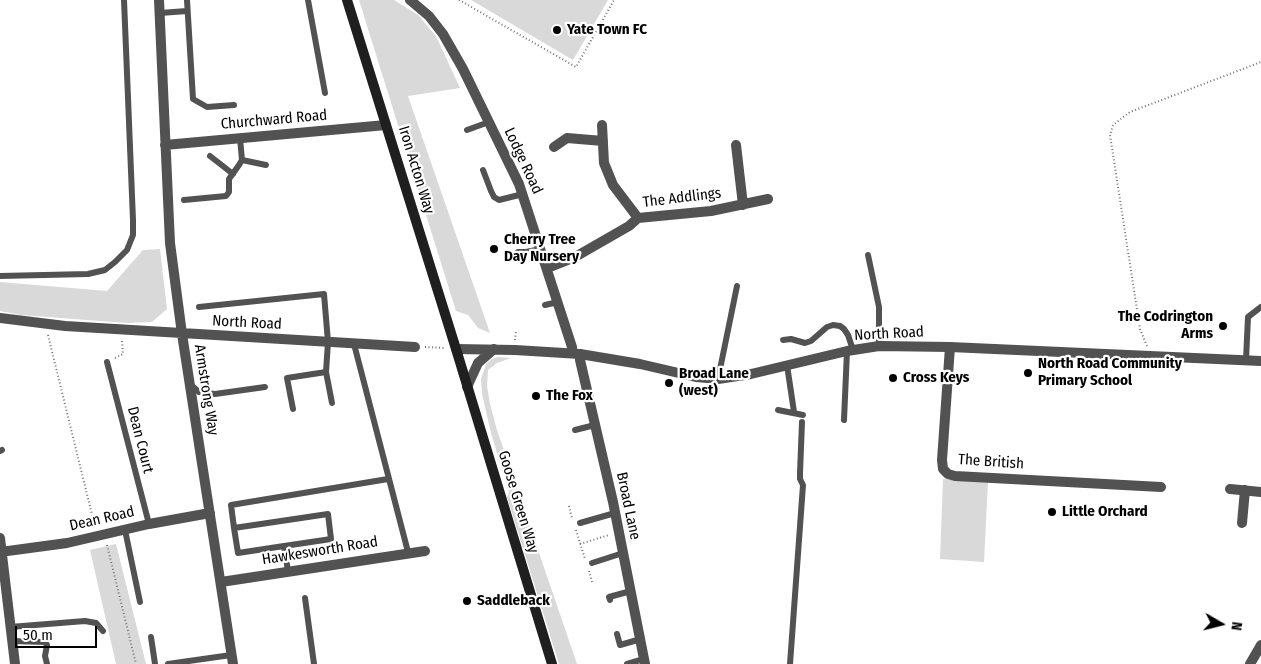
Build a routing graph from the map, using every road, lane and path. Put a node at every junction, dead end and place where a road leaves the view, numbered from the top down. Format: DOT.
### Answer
graph roads {
  1 [pos="124,0"];
  2 [pos="159,0"];
  3 [pos="187,0"];
  4 [pos="308,0"];
  5 [pos="347,0"];
  6 [pos="410,0"];
  7 [pos="459,0"];
  8 [pos="614,0"];
  9 [pos="187,11"];
  10 [pos="160,13"];
  11 [pos="1261,62"];
  12 [pos="325,93"];
  13 [pos="234,105"];
  14 [pos="489,122"];
  15 [pos="602,124"];
  16 [pos="386,125"];
  17 [pos="467,130"];
  18 [pos="240,138"];
  19 [pos="603,141"];
  20 [pos="165,145"];
  21 [pos="736,145"];
  22 [pos="554,147"];
  23 [pos="210,156"];
  24 [pos="242,160"];
  25 [pos="266,165"];
  26 [pos="483,170"];
  27 [pos="233,174"];
  28 [pos="523,194"];
  29 [pos="768,199"];
  30 [pos="184,200"];
  31 [pos="744,205"];
  32 [pos="638,218"];
  33 [pos="541,249"];
  34 [pos="518,252"];
  35 [pos="868,256"];
  36 [pos="547,268"];
  37 [pos="0,276"];
  38 [pos="737,286"];
  39 [pos="558,302"];
  40 [pos="545,306"];
  41 [pos="199,307"];
  42 [pos="1261,307"];
  43 [pos="0,318"];
  44 [pos="47,324"];
  45 [pos="122,330"];
  46 [pos="182,334"];
  47 [pos="783,340"];
  48 [pos="328,342"];
  49 [pos="354,344"];
  50 [pos="879,346"];
  51 [pos="416,347"];
  52 [pos="950,347"];
  53 [pos="456,349"];
  54 [pos="494,349"];
  55 [pos="850,351"];
  56 [pos="576,354"];
  57 [pos="1147,356"];
  58 [pos="1246,360"];
  59 [pos="1261,361"];
  60 [pos="107,362"];
  61 [pos="787,365"];
  62 [pos="326,372"];
  63 [pos="718,379"];
  64 [pos="189,383"];
  65 [pos="265,387"];
  66 [pos="467,387"];
  67 [pos="332,403"];
  68 [pos="293,409"];
  69 [pos="778,410"];
  70 [pos="794,412"];
  71 [pos="844,420"];
  72 [pos="595,425"];
  73 [pos="575,430"];
  74 [pos="388,480"];
  75 [pos="1161,486"];
  76 [pos="1230,488"];
  77 [pos="1246,490"];
  78 [pos="1261,492"];
  79 [pos="569,506"];
  80 [pos="210,513"];
  81 [pos="615,513"];
  82 [pos="580,523"];
  83 [pos="1242,523"];
  84 [pos="149,524"];
  85 [pos="234,528"];
  86 [pos="125,530"];
  87 [pos="619,532"];
  88 [pos="104,535"];
  89 [pos="0,538"];
  90 [pos="580,544"];
  91 [pos="284,546"];
  92 [pos="425,550"];
  93 [pos="1,552"];
  94 [pos="408,552"];
  95 [pos="623,553"];
  96 [pos="592,563"];
  97 [pos="288,571"];
  98 [pos="221,582"];
  99 [pos="592,582"];
  100 [pos="631,591"];
  101 [pos="305,598"];
  102 [pos="610,600"];
  103 [pos="140,602"];
  104 [pos="10,627"];
  105 [pos="103,631"];
  106 [pos="617,634"];
  107 [pos="150,637"];
  108 [pos="641,639"];
  109 [pos="12,641"];
  110 [pos="1261,645"];
  111 [pos="232,659"];
  112 [pos="645,662"];
  113 [pos="15,664"];
  114 [pos="47,664"];
  115 [pos="136,664"];
  116 [pos="155,664"];
  117 [pos="168,664"];
  118 [pos="314,664"];
  119 [pos="552,664"];
  120 [pos="627,664"];
  121 [pos="790,664"];
  122 [pos="1250,664"];
  1 -- 37 [label="lane"];
  2 -- 10 [label="street, Armstrong Way"];
  3 -- 9 [label="lane"];
  4 -- 12 [label="lane"];
  5 -- 16 [label="main road, Iron Acton Way"];
  6 -- 14 [label="street, Lodge Road"];
  7 -- 8 [label="path"];
  9 -- 10 [label="lane"];
  9 -- 13 [label="lane"];
  10 -- 20 [label="street, Armstrong Way"];
  11 -- 57 [label="path"];
  14 -- 17 [label="lane"];
  14 -- 28 [label="street, Lodge Road"];
  15 -- 19 [label="street"];
  16 -- 18 [label="street, Churchward Road"];
  16 -- 53 [label="main road, Iron Acton Way"];
  18 -- 20 [label="street, Churchward Road"];
  18 -- 24 [label="lane"];
  19 -- 22 [label="street"];
  19 -- 32 [label="street"];
  20 -- 46 [label="street, Armstrong Way"];
  21 -- 31 [label="street, The Addlings"];
  23 -- 27 [label="lane"];
  24 -- 25 [label="lane"];
  24 -- 27 [label="lane"];
  26 -- 28 [label="lane"];
  27 -- 30 [label="lane"];
  28 -- 33 [label="street, Lodge Road"];
  29 -- 31 [label="street, The Addlings"];
  31 -- 32 [label="street, The Addlings"];
  32 -- 36 [label="street, The Addlings"];
  33 -- 34 [label="lane"];
  33 -- 36 [label="street, Lodge Road"];
  35 -- 50 [label="lane"];
  36 -- 39 [label="street, Lodge Road"];
  38 -- 63 [label="lane"];
  39 -- 40 [label="lane"];
  39 -- 56 [label="street, Lodge Road"];
  41 -- 48 [label="lane"];
  42 -- 58 [label="lane"];
  43 -- 44 [label="street, North Road"];
  44 -- 45 [label="street, North Road"];
  44 -- 88 [label="path"];
  45 -- 46 [label="street, North Road"];
  45 -- 60 [label="path"];
  46 -- 48 [label="street, North Road"];
  46 -- 64 [label="street, Armstrong Way"];
  47 -- 55 [label="lane"];
  48 -- 49 [label="street, North Road"];
  48 -- 62 [label="lane"];
  49 -- 51 [label="street, North Road"];
  49 -- 74 [label="lane"];
  50 -- 52 [label="street, North Road"];
  50 -- 55 [label="street, North Road"];
  51 -- 53 [label="path"];
  52 -- 57 [label="street, North Road"];
  52 -- 75 [label="street, The British"];
  53 -- 54 [label="street, North Road"];
  53 -- 66 [label="main road, Goose Green Way"];
  54 -- 56 [label="street, North Road"];
  54 -- 66 [label="street"];
  55 -- 61 [label="street, North Road"];
  55 -- 71 [label="lane"];
  56 -- 63 [label="street, North Road"];
  56 -- 72 [label="street, Broad Lane"];
  57 -- 58 [label="street, North Road"];
  58 -- 59 [label="street, North Road"];
  60 -- 84 [label="lane, Dean Court"];
  61 -- 63 [label="street, North Road"];
  61 -- 70 [label="lane"];
  62 -- 67 [label="lane"];
  62 -- 68 [label="lane"];
  64 -- 65 [label="lane"];
  64 -- 80 [label="street, Armstrong Way"];
  66 -- 119 [label="main road, Goose Green Way"];
  69 -- 70 [label="lane"];
  70 -- 121 [label="lane"];
  72 -- 73 [label="lane"];
  72 -- 81 [label="street, Broad Lane"];
  74 -- 85 [label="lane"];
  74 -- 94 [label="lane"];
  76 -- 77 [label="street"];
  77 -- 78 [label="street"];
  77 -- 83 [label="street"];
  79 -- 90 [label="path"];
  80 -- 84 [label="street, Dean Road"];
  80 -- 98 [label="street, Armstrong Way"];
  81 -- 82 [label="lane"];
  81 -- 87 [label="street, Broad Lane"];
  84 -- 86 [label="street, Dean Road"];
  85 -- 91 [label="lane"];
  85 -- 91 [label="lane"];
  86 -- 88 [label="street, Dean Road"];
  86 -- 103 [label="lane"];
  87 -- 90 [label="path"];
  87 -- 95 [label="street, Broad Lane"];
  88 -- 93 [label="street, Dean Road"];
  88 -- 115 [label="path"];
  89 -- 93 [label="street"];
  90 -- 99 [label="path"];
  91 -- 97 [label="lane"];
  92 -- 94 [label="street, Hawkesworth Road"];
  93 -- 104 [label="street"];
  94 -- 97 [label="street, Hawkesworth Road"];
  95 -- 96 [label="lane"];
  95 -- 100 [label="street, Broad Lane"];
  97 -- 98 [label="street, Hawkesworth Road"];
  98 -- 111 [label="street, Armstrong Way"];
  100 -- 102 [label="lane"];
  100 -- 108 [label="street, Broad Lane"];
  101 -- 118 [label="lane"];
  104 -- 105 [label="lane"];
  104 -- 109 [label="street"];
  106 -- 108 [label="lane"];
  107 -- 116 [label="lane"];
  108 -- 112 [label="street, Broad Lane"];
  109 -- 113 [label="street"];
  109 -- 114 [label="lane"];
  110 -- 122 [label="street"];
  111 -- 117 [label="lane"];
  112 -- 120 [label="lane"];
}
